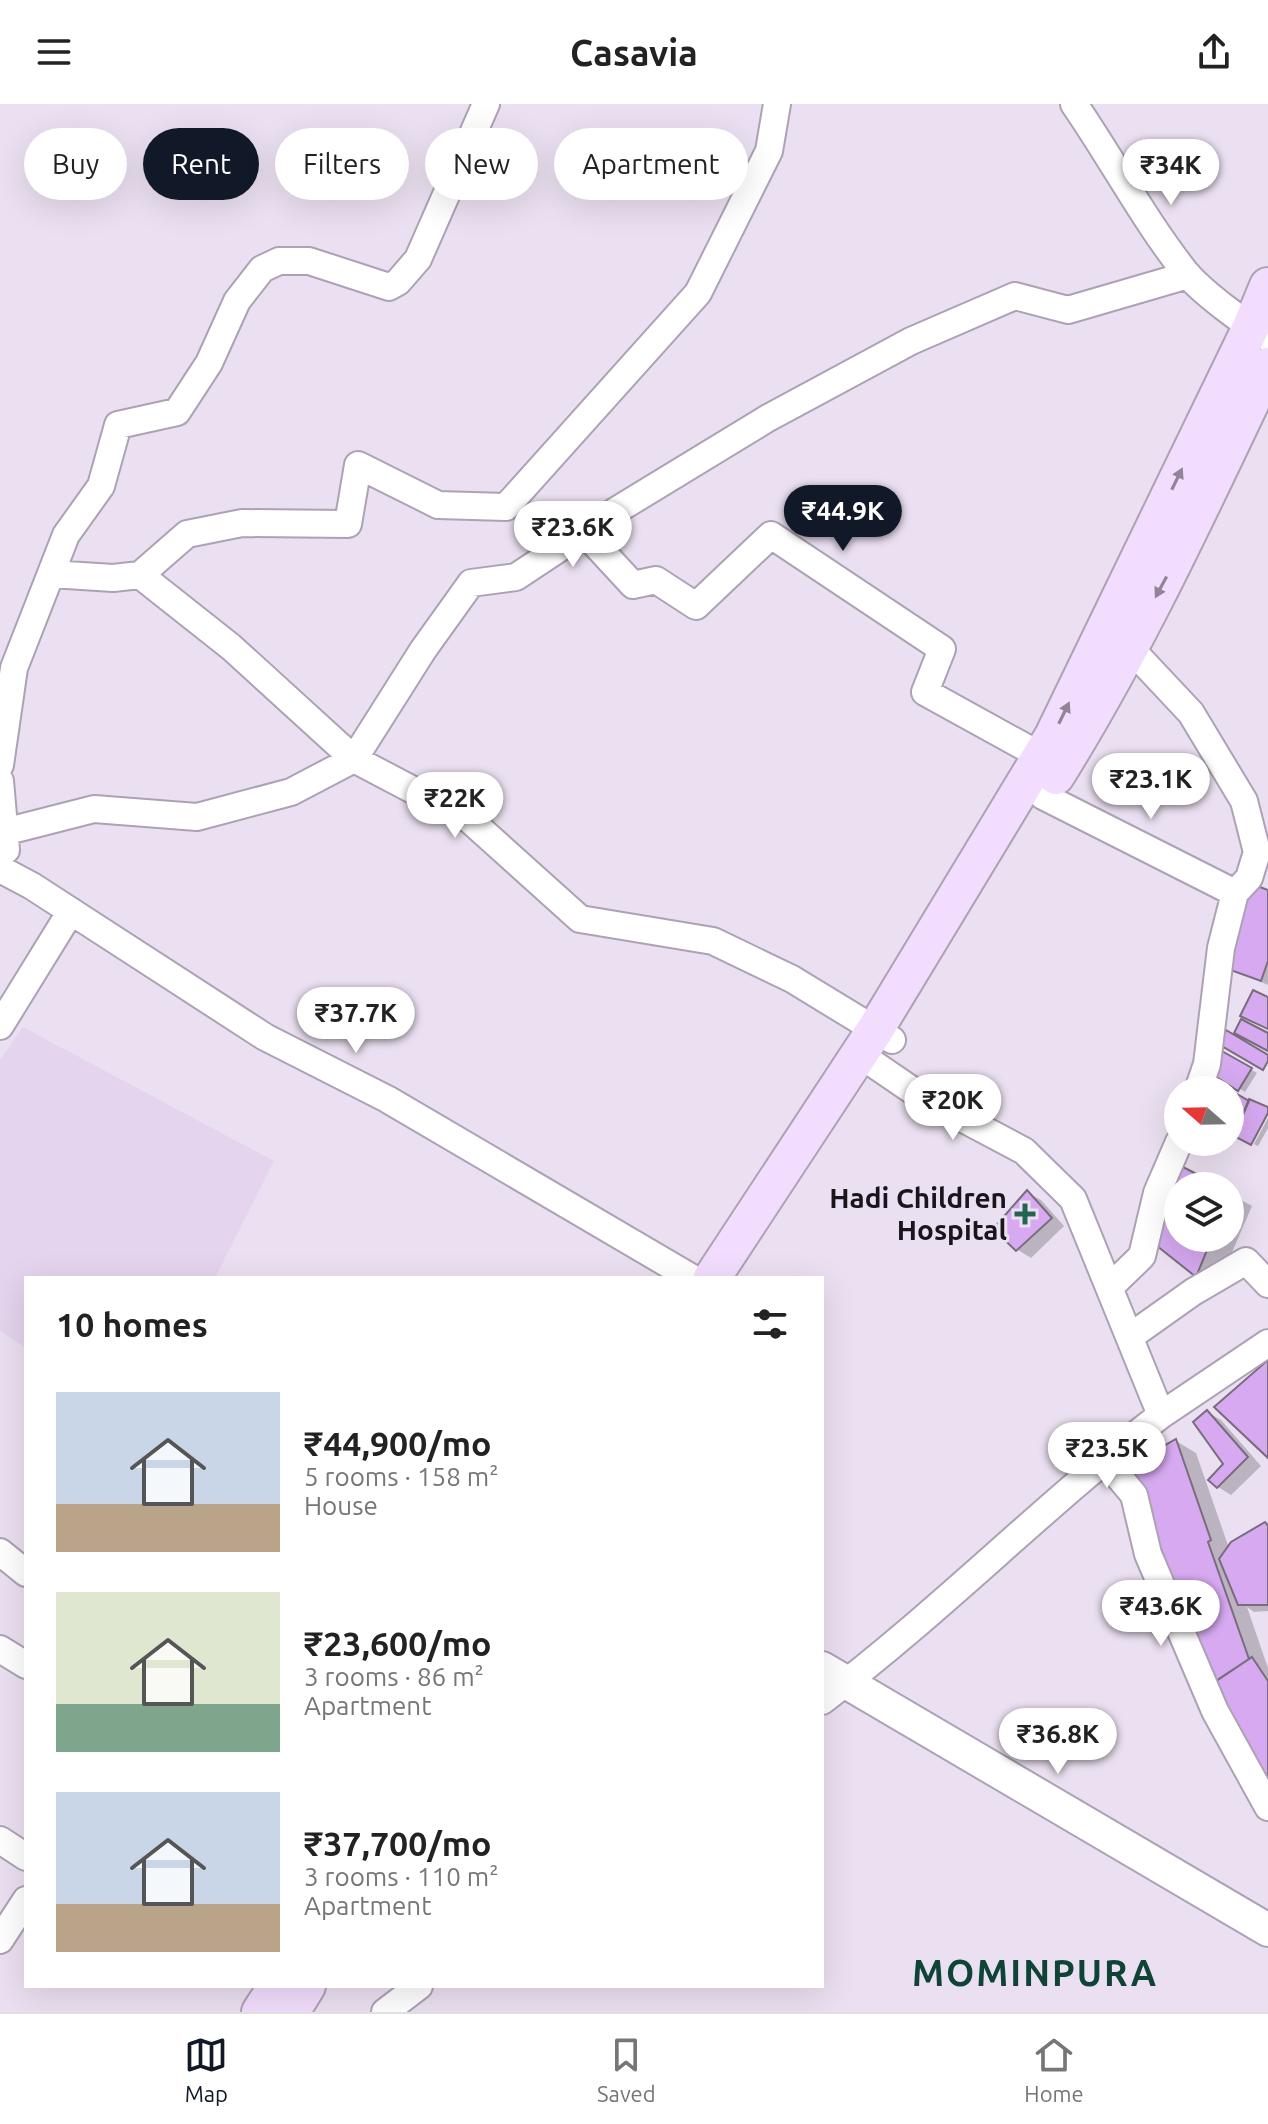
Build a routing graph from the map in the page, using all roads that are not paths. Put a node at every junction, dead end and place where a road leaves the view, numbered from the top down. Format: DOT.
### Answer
graph roads {
  1 [pos="486,104"];
  2 [pos="777,104"];
  3 [pos="1074,104"];
  4 [pos="1188,275"];
  5 [pos="1268,286"];
  6 [pos="1260,332"];
  7 [pos="1268,366"];
  8 [pos="584,532"];
  9 [pos="51,574"];
  10 [pos="140,575"];
  11 [pos="1129,647"];
  12 [pos="1041,756"];
  13 [pos="354,759"];
  14 [pos="0,765"];
  15 [pos="0,781"];
  16 [pos="1043,796"];
  17 [pos="4,832"];
  18 [pos="4,871"];
  19 [pos="1235,893"];
  20 [pos="71,911"];
  21 [pos="0,1026"];
  22 [pos="876,1047"];
  23 [pos="1203,1076"];
  24 [pos="1173,1156"];
  25 [pos="689,1276"];
  26 [pos="713,1276"];
  27 [pos="741,1276"];
  28 [pos="1268,1284"];
  29 [pos="1110,1287"];
  30 [pos="1131,1336"];
  31 [pos="1268,1343"];
  32 [pos="1161,1415"];
  33 [pos="1104,1459"];
  34 [pos="0,1552"];
  35 [pos="24,1571"];
  36 [pos="0,1649"];
  37 [pos="24,1664"];
  38 [pos="835,1675"];
  39 [pos="824,1697"];
  40 [pos="1268,1807"];
  41 [pos="0,1840"];
  42 [pos="24,1856"];
  43 [pos="24,1903"];
  44 [pos="1268,1930"];
  45 [pos="0,1940"];
  46 [pos="276,1988"];
  47 [pos="306,1988"];
  48 [pos="416,1988"];
  49 [pos="260,2012"];
  50 [pos="291,2012"];
  51 [pos="385,2012"];
  1 -- 9 [label="street"];
  2 -- 10 [label="street"];
  3 -- 4 [label="street"];
  4 -- 6 [label="street"];
  4 -- 8 [label="street"];
  5 -- 6 [label="main road"];
  12 -- 6 [label="main road, one-way"];
  7 -- 11 [label="main road, one-way"];
  8 -- 12 [label="street"];
  8 -- 13 [label="street"];
  9 -- 10 [label="street"];
  9 -- 14 [label="street"];
  10 -- 13 [label="street"];
  11 -- 16 [label="main road"];
  11 -- 19 [label="street"];
  12 -- 22 [label="main road"];
  13 -- 17 [label="street"];
  13 -- 22 [label="street"];
  15 -- 17 [label="street"];
  16 -- 19 [label="street"];
  16 -- 22 [label="main road"];
  17 -- 18 [label="street"];
  18 -- 20 [label="street"];
  19 -- 23 [label="street"];
  20 -- 21 [label="street"];
  20 -- 25 [label="street"];
  22 -- 26 [label="main road"];
  22 -- 27 [label="main road"];
  22 -- 29 [label="street"];
  24 -- 29 [label="street"];
  28 -- 30 [label="street"];
  29 -- 30 [label="street"];
  30 -- 32 [label="street"];
  31 -- 32 [label="street"];
  32 -- 33 [label="street"];
  33 -- 38 [label="street"];
  33 -- 40 [label="street"];
  34 -- 35 [label="street"];
  36 -- 37 [label="street"];
  38 -- 39 [label="street"];
  38 -- 44 [label="street"];
  41 -- 42 [label="street"];
  43 -- 45 [label="street"];
  46 -- 49 [label="main road"];
  47 -- 50 [label="main road"];
  48 -- 51 [label="street"];
}
